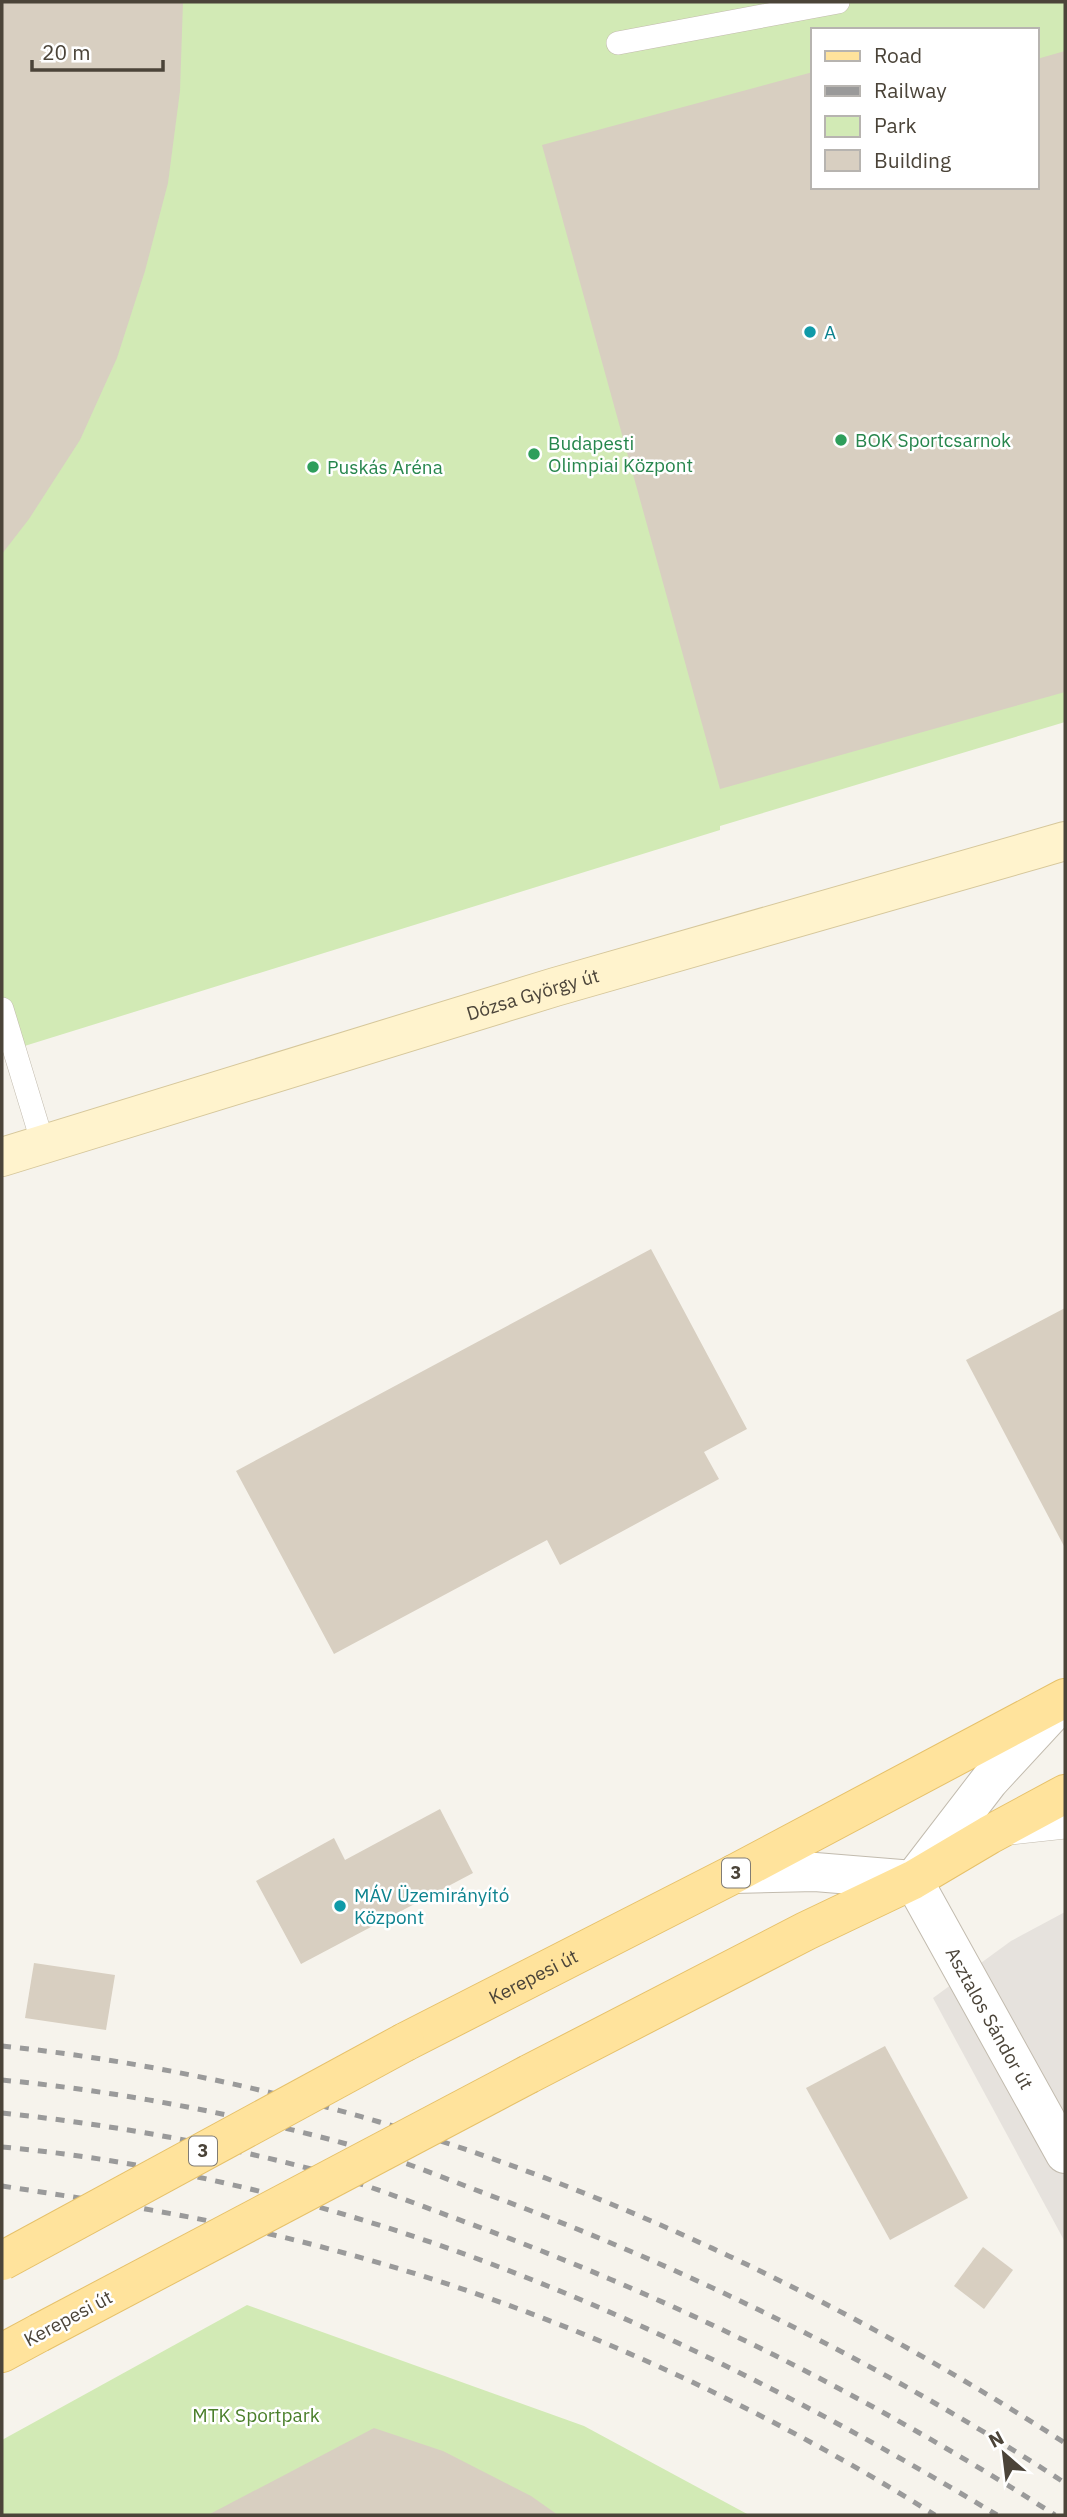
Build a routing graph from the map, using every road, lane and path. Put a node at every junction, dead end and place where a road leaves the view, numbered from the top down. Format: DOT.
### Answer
graph roads {
  1 [pos="838,2"];
  2 [pos="618,44"];
  3 [pos="1065,841"];
  4 [pos="2,1009"];
  5 [pos="43,1144"];
  6 [pos="2,1157"];
  7 [pos="1065,1699"];
  8 [pos="1065,1794"];
  9 [pos="1065,1827"];
  10 [pos="989,1835"];
  11 [pos="734,1874"];
  12 [pos="913,1880"];
  13 [pos="1065,2154"];
  14 [pos="2,2260"];
  15 [pos="2,2353"];
  1 -- 2 [label="lane"];
  3 -- 5 [label="main road, Dózsa György út"];
  4 -- 5 [label="lane"];
  5 -- 6 [label="main road, Dózsa György út"];
  7 -- 11 [label="main road, Kerepesi út / 3"];
  7 -- 12 [label="street"];
  8 -- 10 [label="main road, Kerepesi út"];
  9 -- 10 [label="lane, Kerepesi út"];
  10 -- 12 [label="main road, Kerepesi út"];
  11 -- 12 [label="street"];
  11 -- 14 [label="main road, Kerepesi út / 3, bridge"];
  12 -- 13 [label="street, Asztalos Sándor út"];
  12 -- 15 [label="main road, Kerepesi út, bridge"];
}
